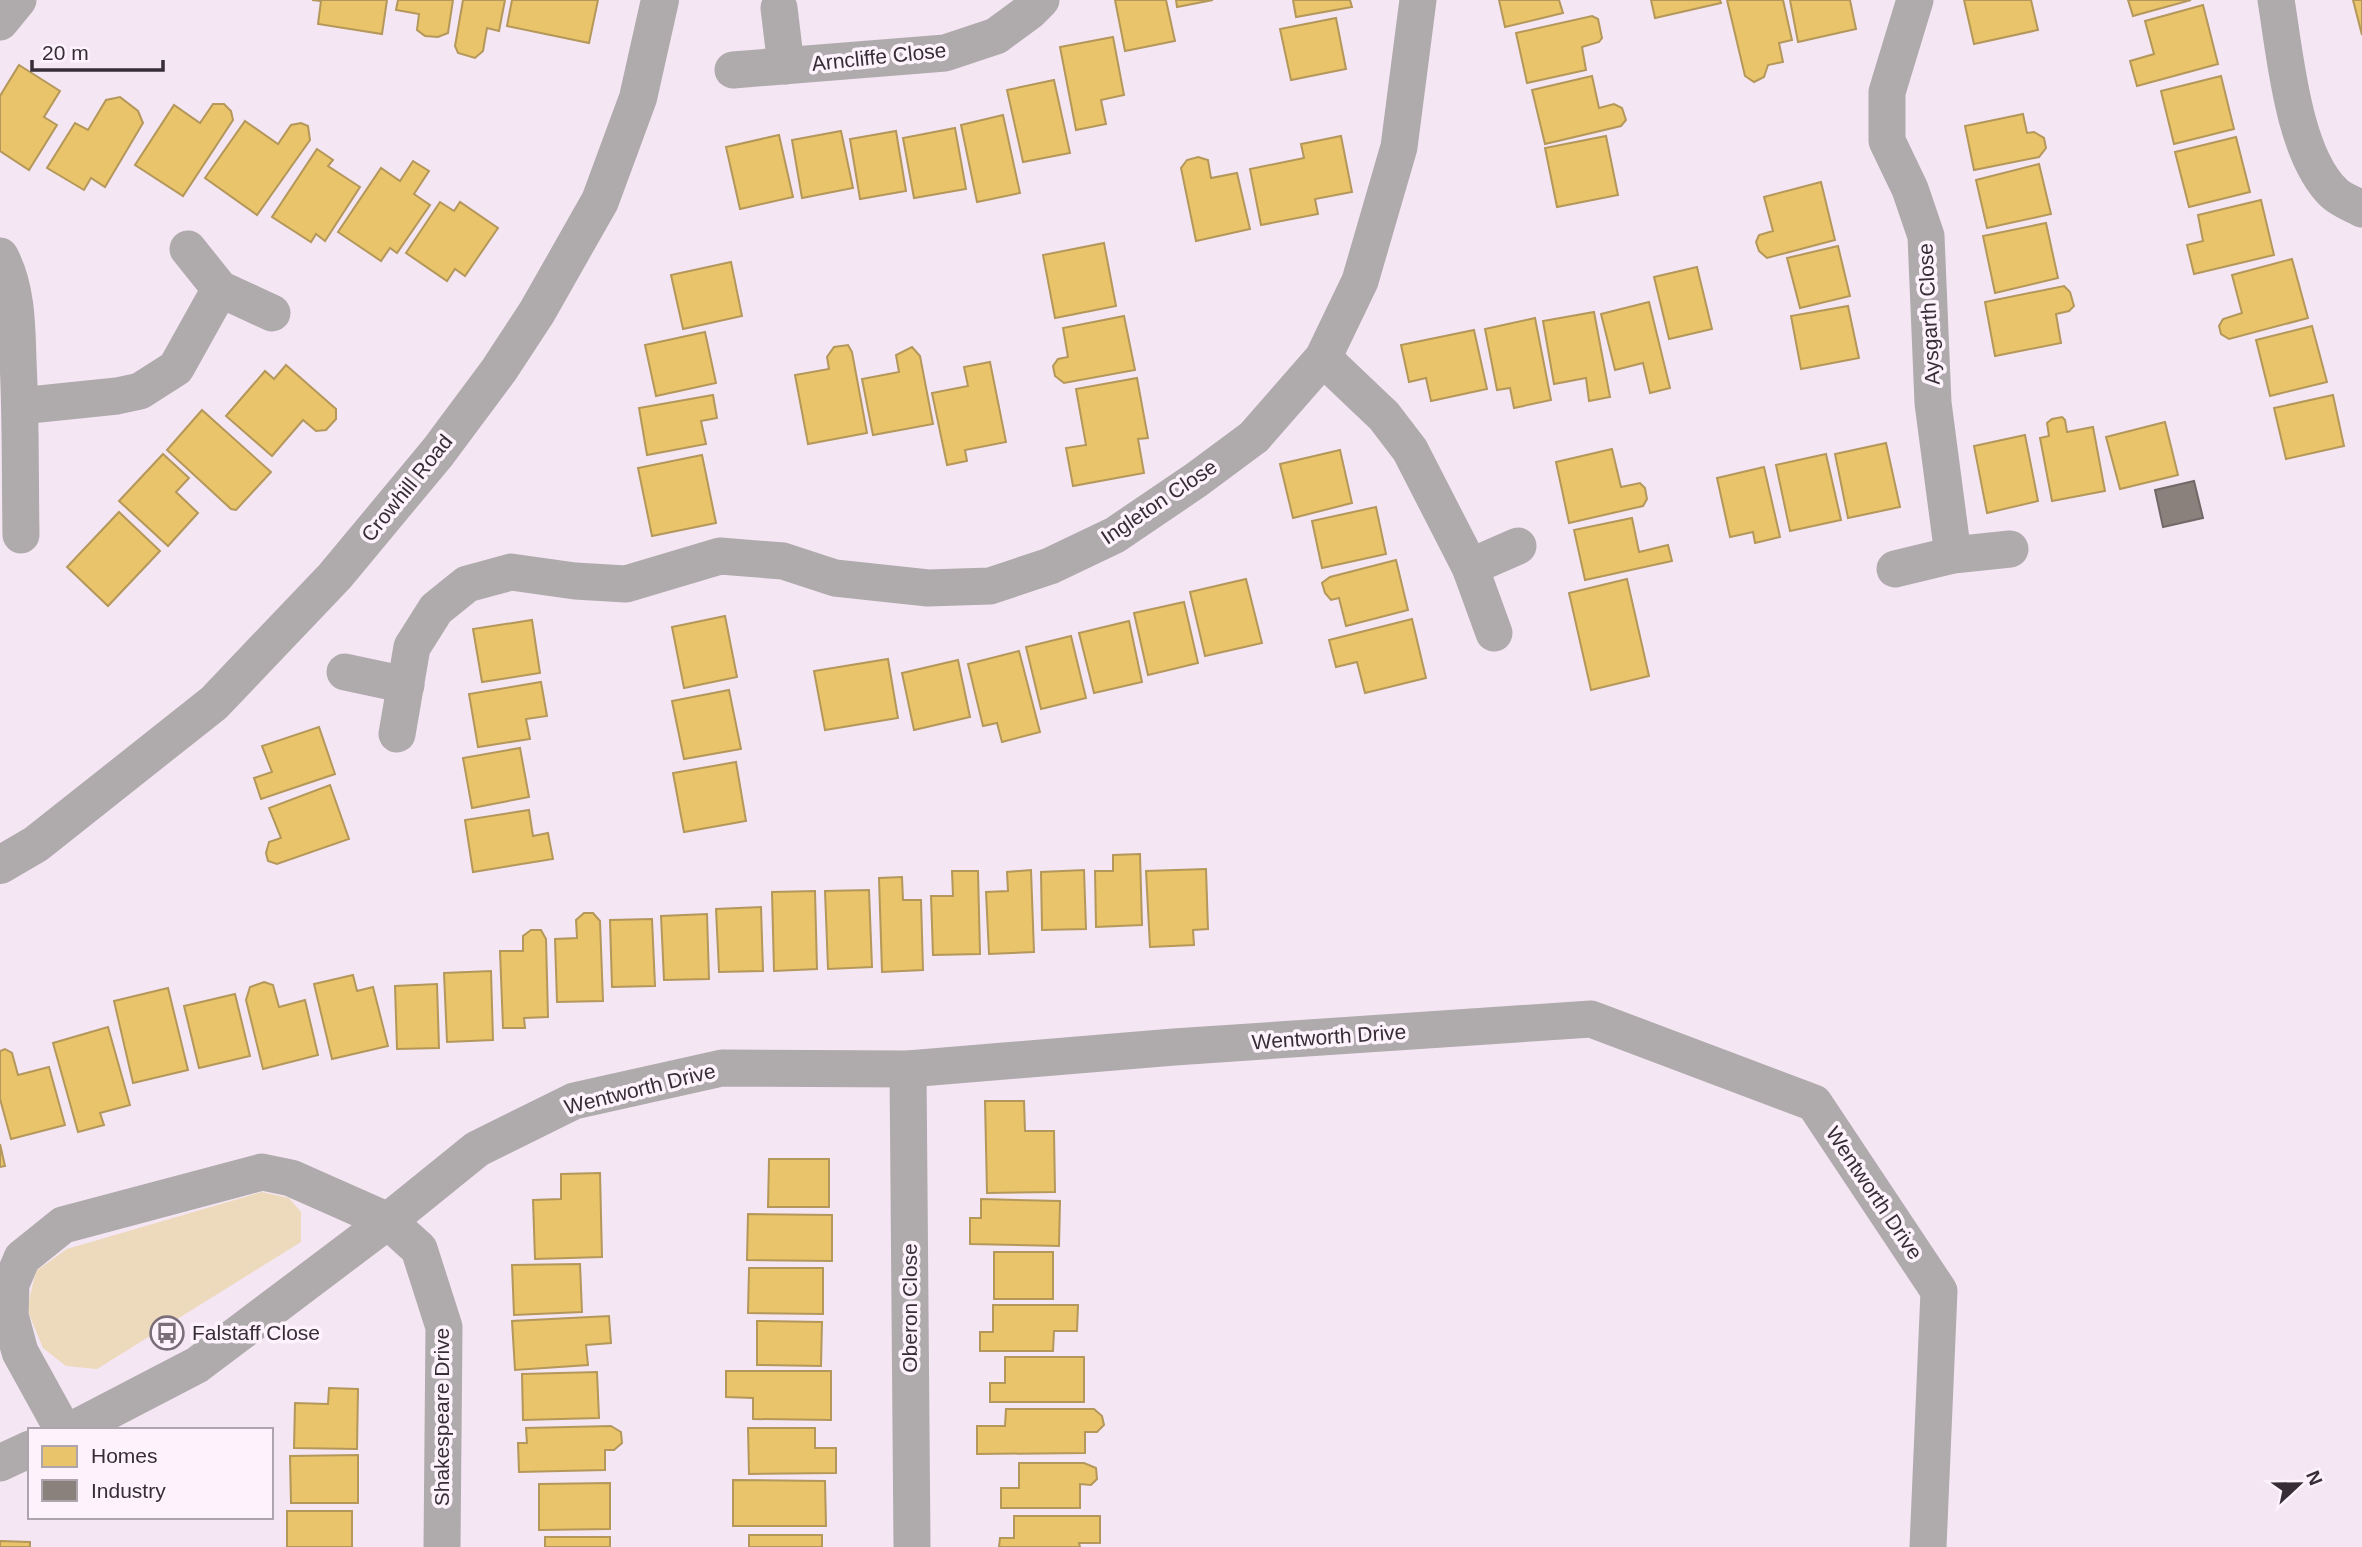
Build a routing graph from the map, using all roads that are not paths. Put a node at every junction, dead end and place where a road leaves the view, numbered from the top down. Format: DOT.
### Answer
graph roads {
  1 [pos="18,0"];
  2 [pos="660,0"];
  3 [pos="1041,0"];
  4 [pos="1418,0"];
  5 [pos="1915,0"];
  6 [pos="2276,0"];
  7 [pos="779,8"];
  8 [pos="0,22"];
  9 [pos="786,66"];
  10 [pos="733,69"];
  11 [pos="2362,209"];
  12 [pos="188,249"];
  13 [pos="0,256"];
  14 [pos="220,289"];
  15 [pos="272,313"];
  16 [pos="1323,358"];
  17 [pos="20,406"];
  18 [pos="20,535"];
  19 [pos="1518,546"];
  20 [pos="2010,549"];
  21 [pos="1953,555"];
  22 [pos="1470,568"];
  23 [pos="1895,569"];
  24 [pos="1494,633"];
  25 [pos="345,672"];
  26 [pos="405,685"];
  27 [pos="397,734"];
  28 [pos="0,865"];
  29 [pos="908,1069"];
  30 [pos="388,1221"];
  31 [pos="62,1428"];
  32 [pos="76,1428"];
  33 [pos="28,1450"];
  34 [pos="0,1463"];
  35 [pos="442,1547"];
  36 [pos="912,1547"];
  37 [pos="1928,1547"];
  1 -- 8 [label="street"];
  2 -- 28 [label="street, Crowhill Road"];
  3 -- 9 [label="street, Arncliffe Close"];
  4 -- 16 [label="street, Ingleton Close"];
  5 -- 21 [label="street, Aysgarth Close"];
  6 -- 11 [label="street"];
  7 -- 9 [label="street, Arncliffe Close"];
  9 -- 10 [label="street, Arncliffe Close"];
  12 -- 14 [label="street"];
  13 -- 17 [label="street"];
  14 -- 15 [label="street"];
  14 -- 17 [label="street"];
  16 -- 22 [label="street"];
  16 -- 26 [label="street, Ingleton Close"];
  17 -- 18 [label="street"];
  19 -- 22 [label="street"];
  20 -- 21 [label="street"];
  21 -- 23 [label="street"];
  22 -- 24 [label="street"];
  25 -- 26 [label="street"];
  26 -- 27 [label="street, Ingleton Close"];
  29 -- 30 [label="street, Wentworth Drive"];
  29 -- 36 [label="street, Oberon Close"];
  29 -- 37 [label="street, Wentworth Drive"];
  30 -- 31 [label="street"];
  30 -- 32 [label="street, Wentworth Drive"];
  30 -- 35 [label="street, Shakespeare Drive"];
  33 -- 34 [label="street"];
}
